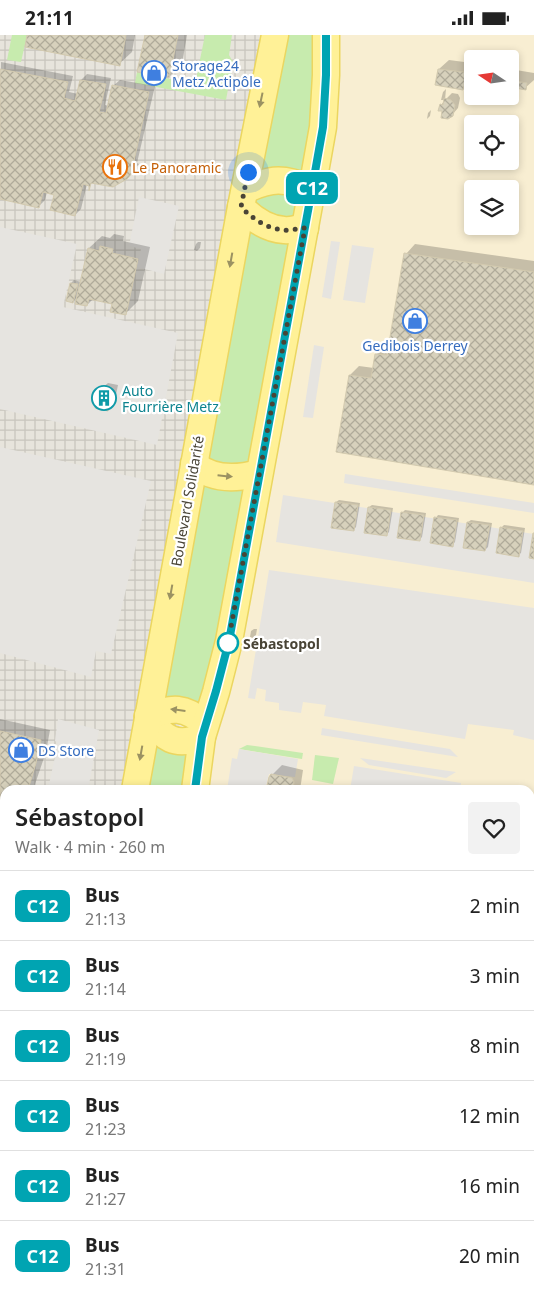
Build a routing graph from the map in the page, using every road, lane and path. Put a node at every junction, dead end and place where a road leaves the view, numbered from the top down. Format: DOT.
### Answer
graph roads {
  1 [pos="275,35"];
  2 [pos="326,35"];
  3 [pos="312,189"];
  4 [pos="243,199"];
  5 [pos="305,228"];
  6 [pos="194,464"];
  7 [pos="259,473"];
  8 [pos="148,716"];
  9 [pos="204,730"];
  10 [pos="136,785"];
  11 [pos="196,785"];
  1 -- 4 [label="main road, Boulevard Solidarité, one-way"];
  2 -- 3 [label="main road"];
  3 -- 4 [label="main road"];
  3 -- 5 [label="main road"];
  4 -- 5 [label="main road"];
  4 -- 6 [label="main road, Boulevard Solidarité, one-way"];
  5 -- 7 [label="main road"];
  6 -- 7 [label="main road, one-way"];
  6 -- 8 [label="main road, Boulevard Solidarité, one-way"];
  7 -- 9 [label="main road"];
  8 -- 9 [label="main road"];
  8 -- 10 [label="main road, Boulevard Solidarité, one-way"];
  9 -- 11 [label="main road"];
}
